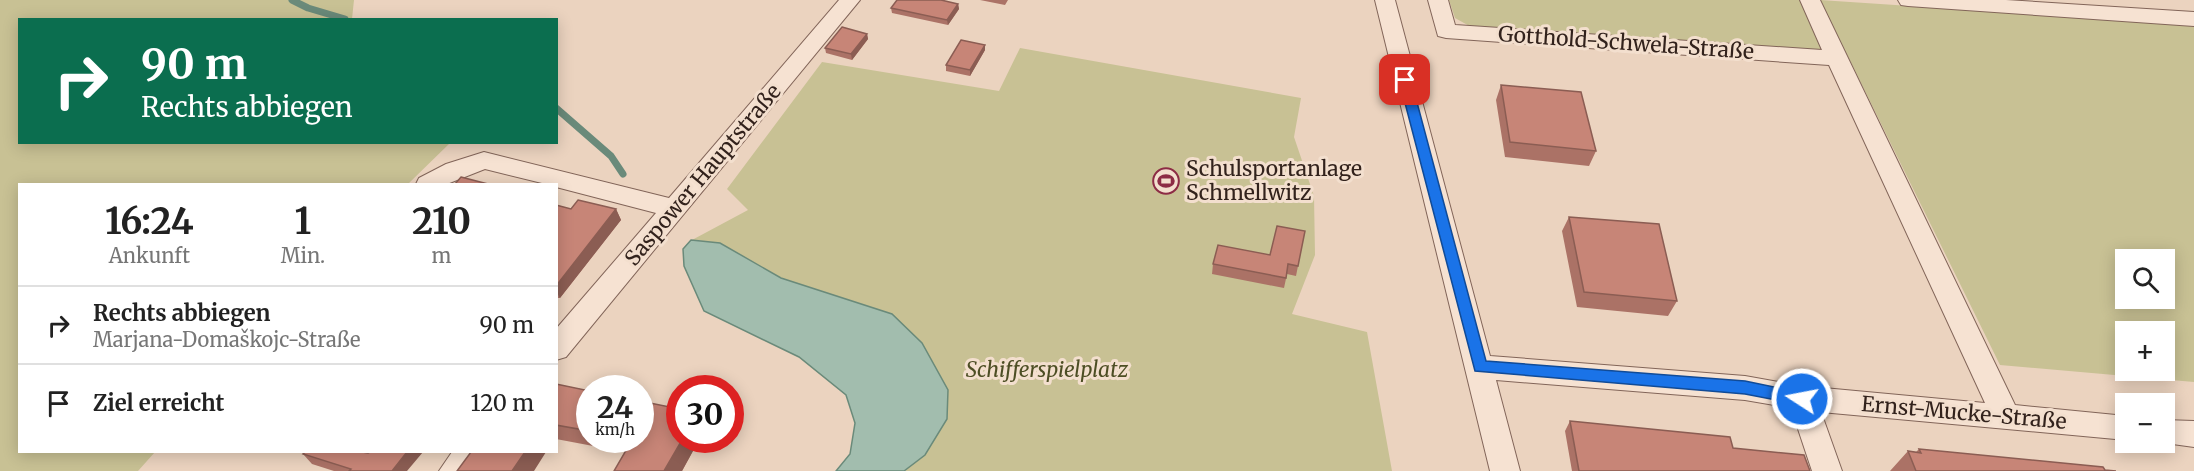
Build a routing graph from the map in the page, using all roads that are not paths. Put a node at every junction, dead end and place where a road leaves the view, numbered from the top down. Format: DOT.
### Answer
graph roads {
  1 [pos="850,0"];
  2 [pos="1385,0"];
  3 [pos="1438,0"];
  4 [pos="1810,0"];
  5 [pos="1908,0"];
  6 [pos="2194,19"];
  7 [pos="1837,58"];
  8 [pos="430,183"];
  9 [pos="675,209"];
  10 [pos="558,347"];
  11 [pos="1480,367"];
  12 [pos="1802,399"];
  13 [pos="2006,417"];
  14 [pos="2115,427"];
  15 [pos="2175,433"];
  16 [pos="2194,434"];
  17 [pos="470,453"];
  18 [pos="454,471"];
  19 [pos="1505,471"];
  20 [pos="1827,471"];
  1 -- 9 [label="street, Saspower Hauptstraße"];
  2 -- 11 [label="street"];
  3 -- 7 [label="street, Gotthold-Schwela-Straße"];
  4 -- 7 [label="street"];
  5 -- 6 [label="street"];
  7 -- 13 [label="street"];
  8 -- 9 [label="street"];
  9 -- 10 [label="street, Saspower Hauptstraße"];
  11 -- 12 [label="street, Ernst-Mucke-Straße"];
  11 -- 19 [label="street"];
  12 -- 13 [label="street, Ernst-Mucke-Straße"];
  12 -- 20 [label="street"];
  13 -- 14 [label="street, Ernst-Mucke-Straße"];
  15 -- 16 [label="street"];
  17 -- 18 [label="street"];
}
